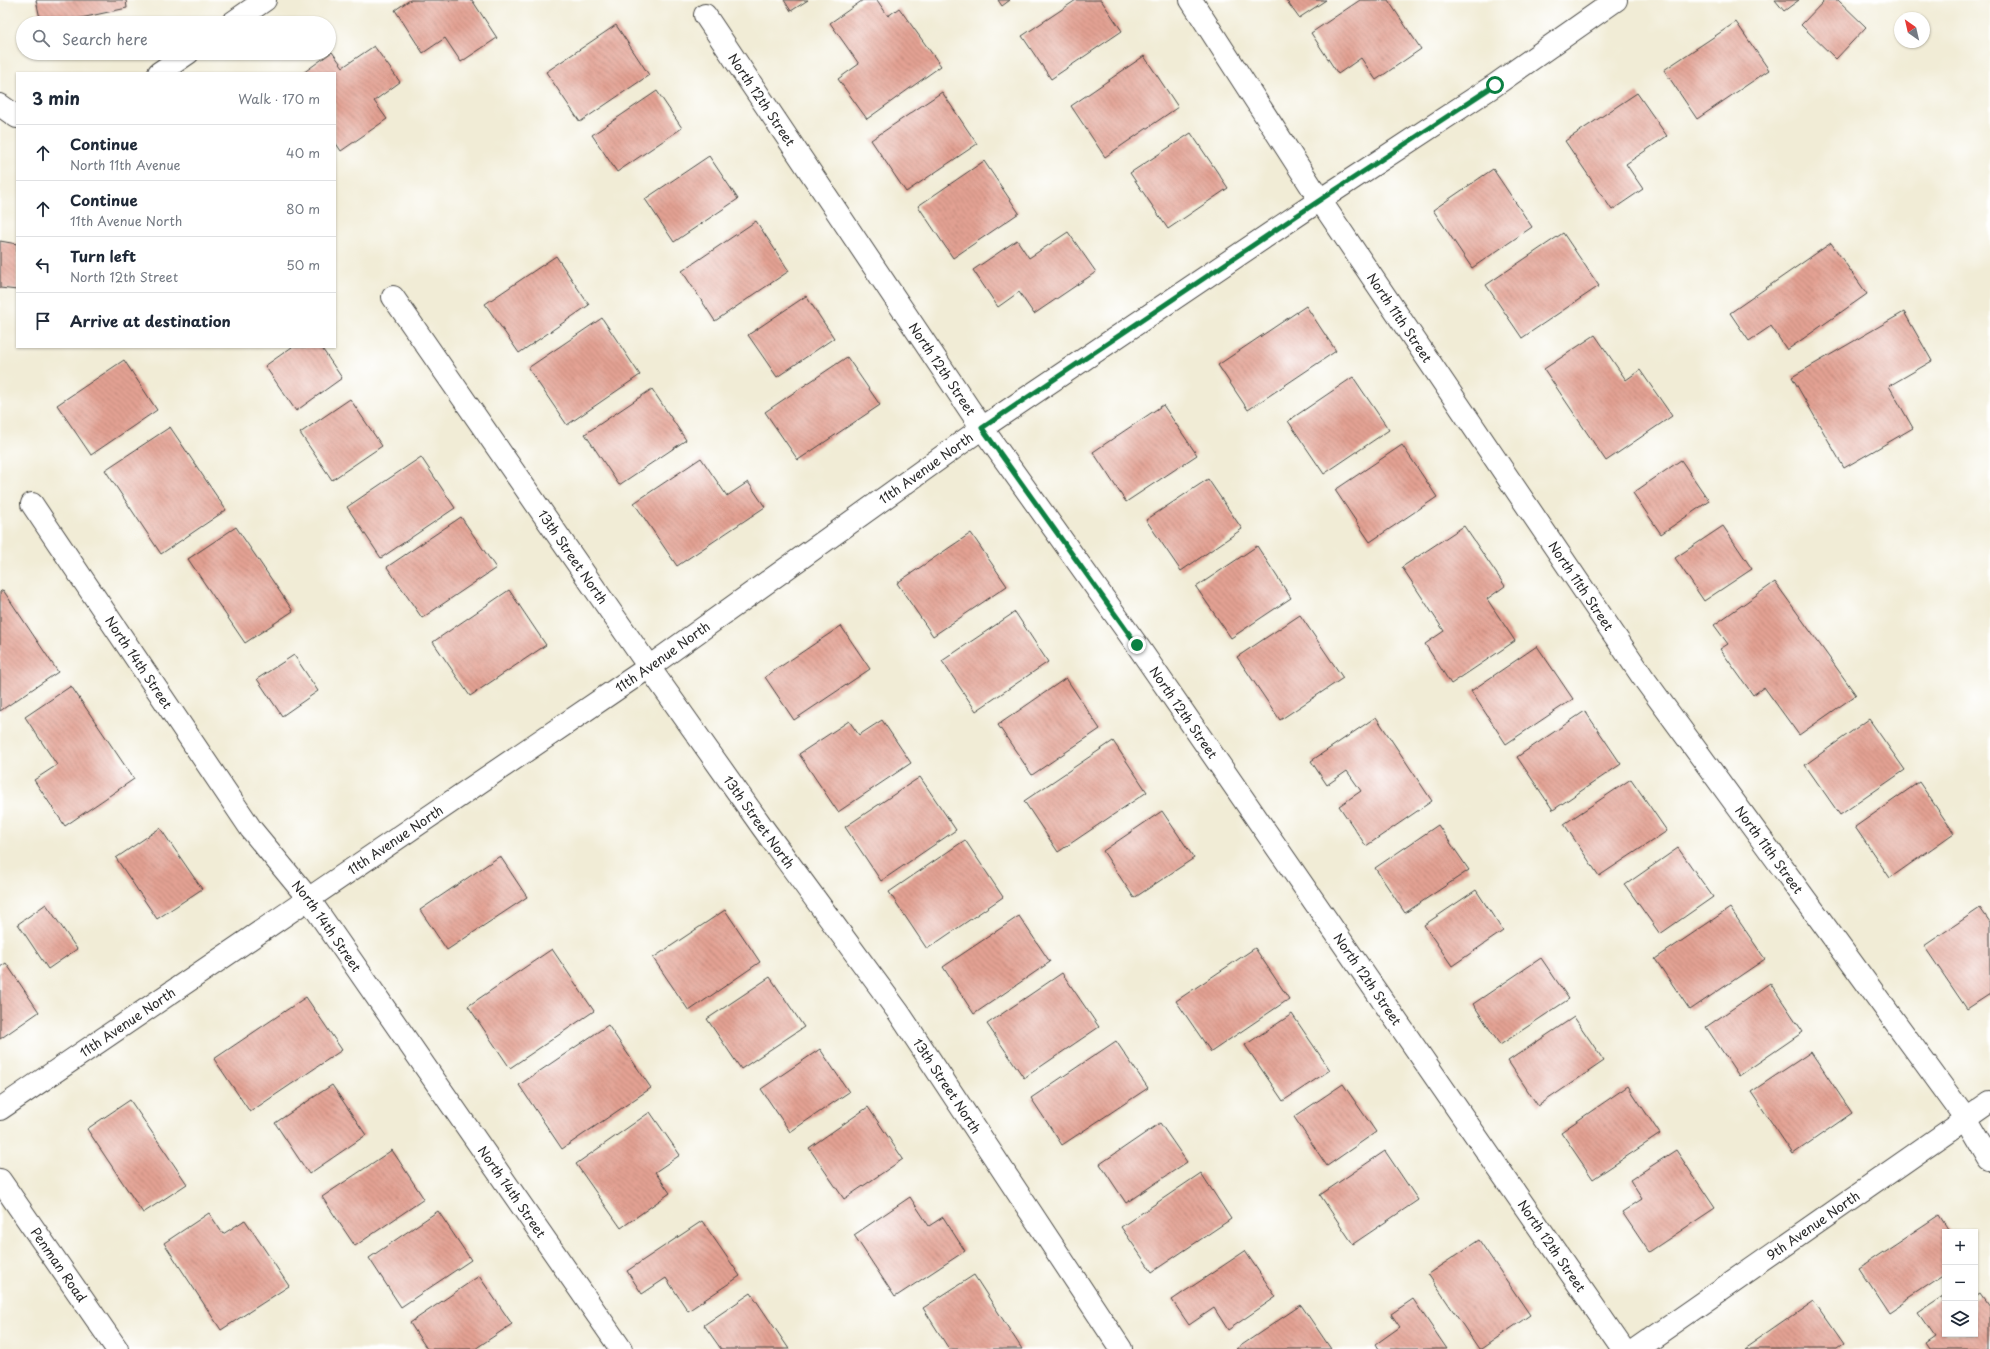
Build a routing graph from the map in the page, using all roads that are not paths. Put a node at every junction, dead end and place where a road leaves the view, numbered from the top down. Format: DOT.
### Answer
graph roads {
  1 [pos="265,0"];
  2 [pos="1191,0"];
  3 [pos="1616,0"];
  4 [pos="242,16"];
  5 [pos="705,16"];
  6 [pos="178,60"];
  7 [pos="160,72"];
  8 [pos="0,105"];
  9 [pos="16,116"];
  10 [pos="1320,200"];
  11 [pos="393,297"];
  12 [pos="982,428"];
  13 [pos="32,504"];
  14 [pos="649,667"];
  15 [pos="308,898"];
  16 [pos="1990,1102"];
  17 [pos="0,1109"];
  18 [pos="1966,1119"];
  19 [pos="1990,1160"];
  20 [pos="0,1180"];
  21 [pos="117,1349"];
  22 [pos="621,1349"];
  23 [pos="1121,1349"];
  24 [pos="1623,1349"];
  25 [pos="1636,1349"];
  1 -- 4 [label="street"];
  2 -- 10 [label="street, North 11th Street"];
  3 -- 10 [label="street, 11th Avenue North"];
  5 -- 12 [label="street, North 12th Street"];
  6 -- 7 [label="street"];
  8 -- 9 [label="street"];
  10 -- 12 [label="street, 11th Avenue North"];
  10 -- 18 [label="street, North 11th Street"];
  11 -- 14 [label="street, 13th Street North"];
  12 -- 14 [label="street, 11th Avenue North"];
  12 -- 24 [label="street, North 12th Street"];
  13 -- 15 [label="street, North 14th Street"];
  14 -- 15 [label="street, 11th Avenue North"];
  14 -- 23 [label="street, 13th Street North"];
  15 -- 17 [label="street, 11th Avenue North"];
  15 -- 22 [label="street, North 14th Street"];
  16 -- 18 [label="street, 9th Avenue North"];
  18 -- 19 [label="street, North 11th Street"];
  18 -- 25 [label="street, 9th Avenue North"];
  20 -- 21 [label="street, Penman Road"];
}
